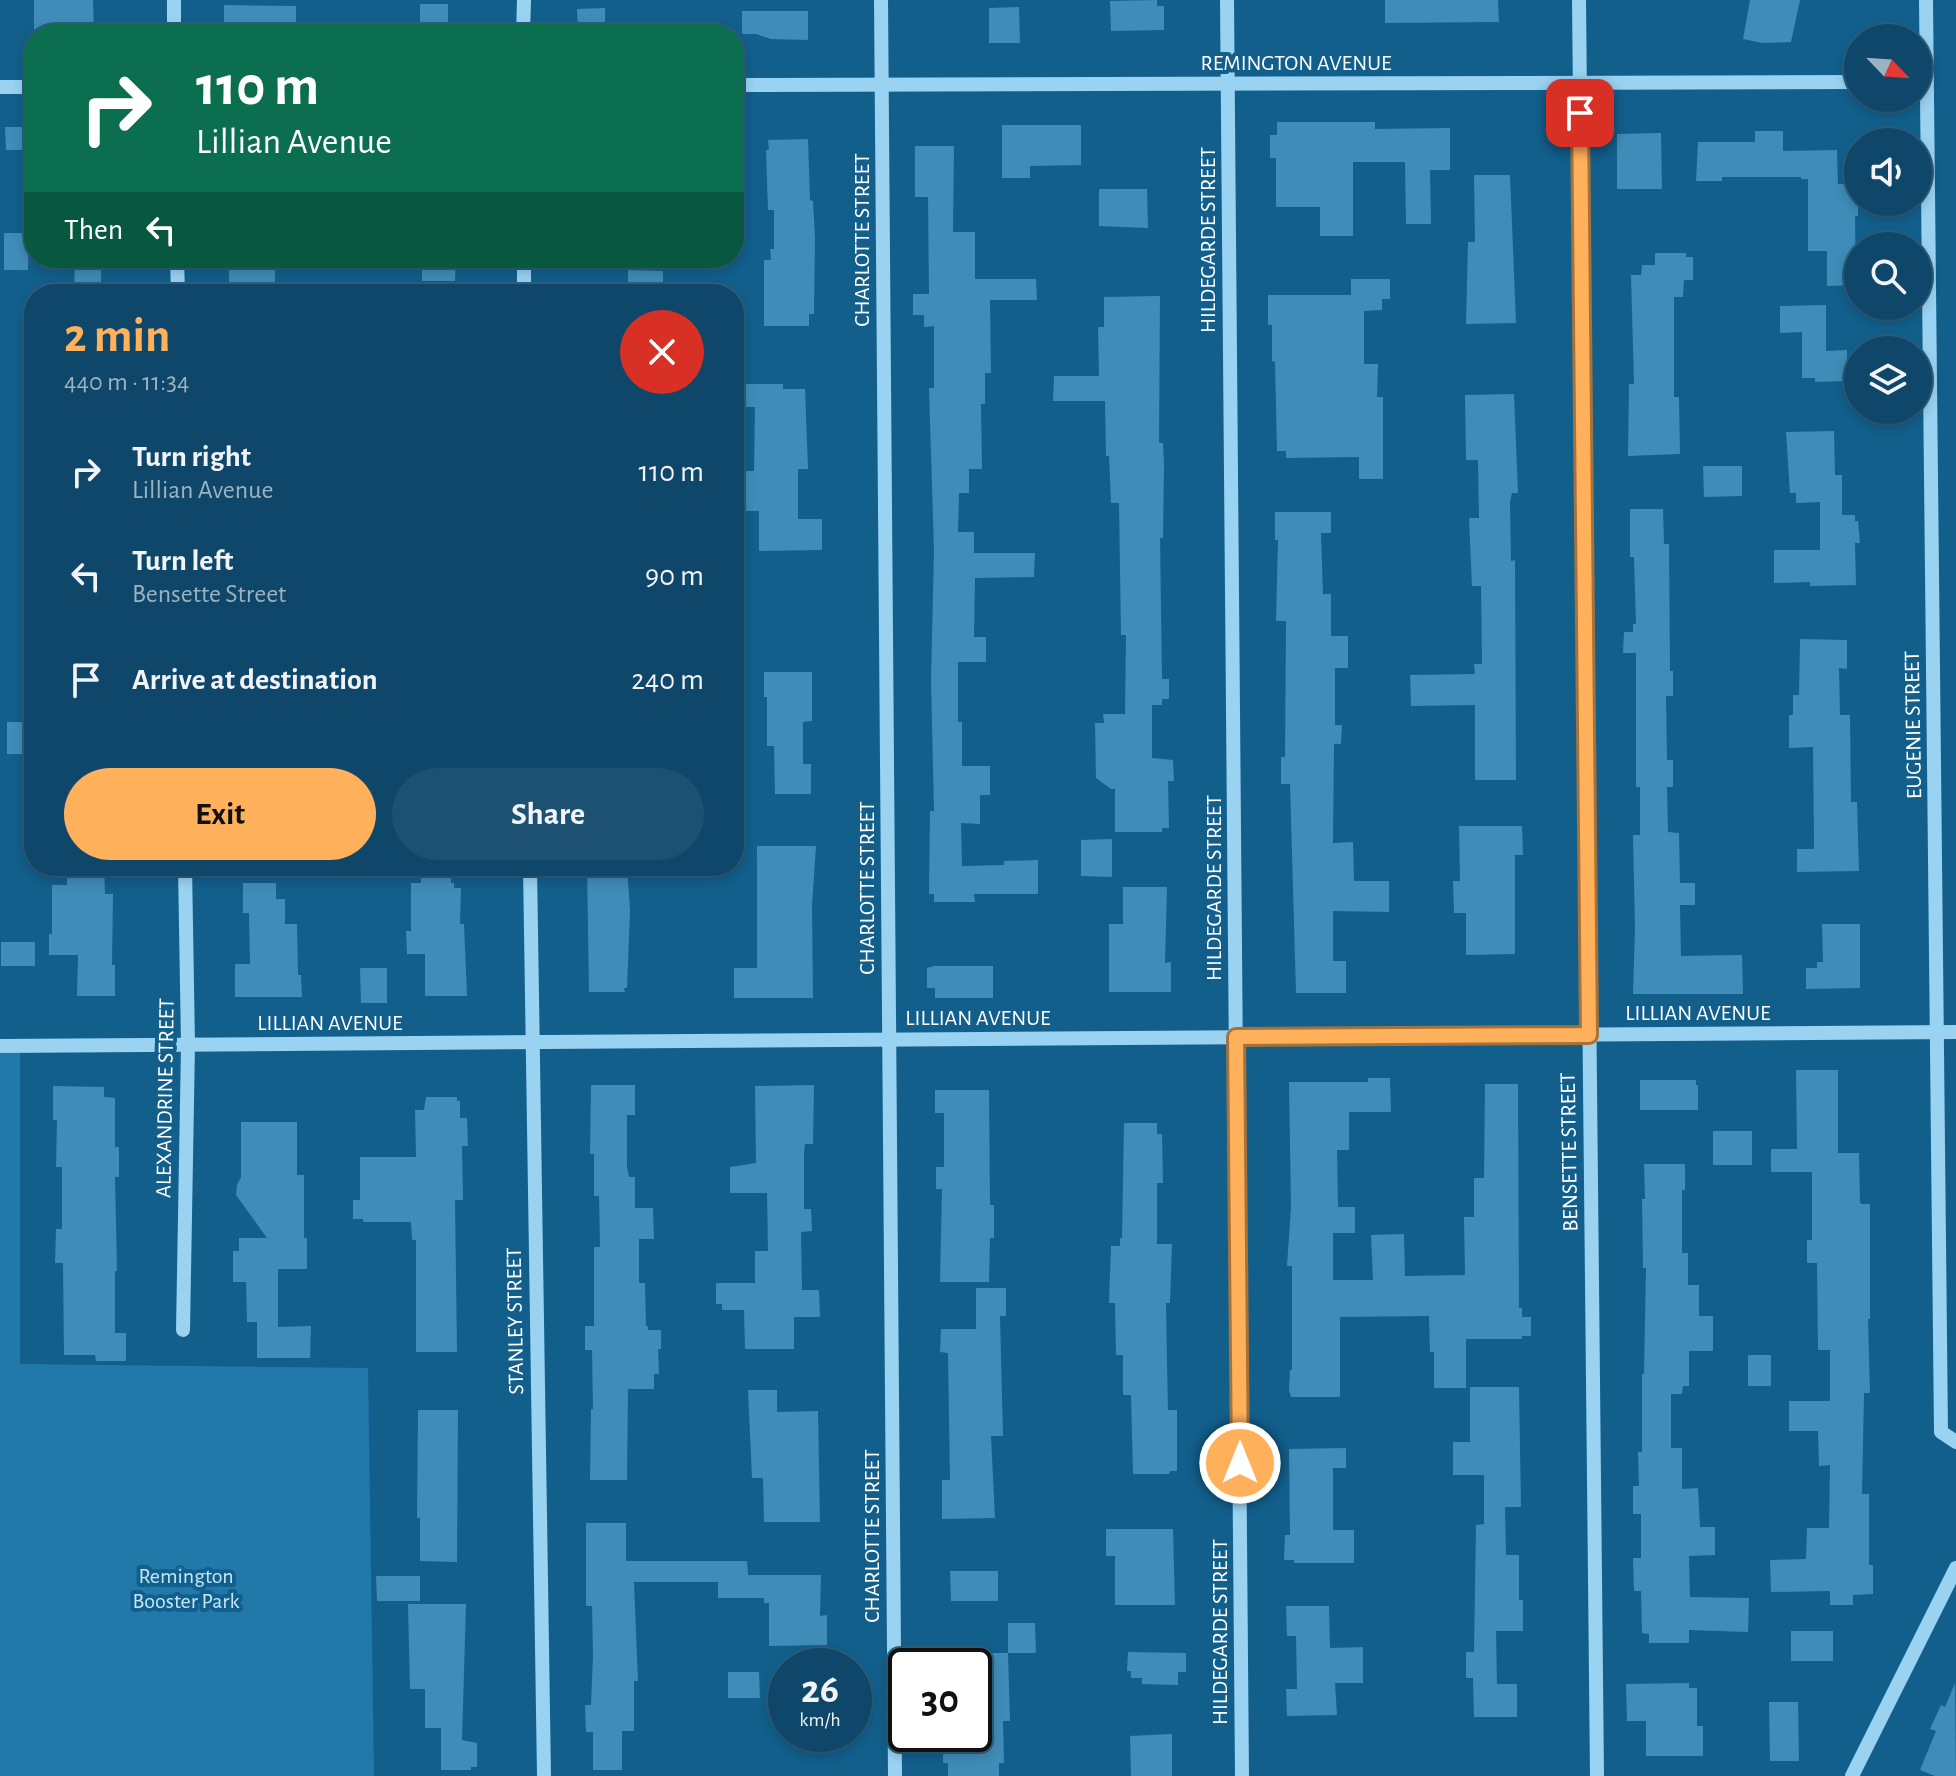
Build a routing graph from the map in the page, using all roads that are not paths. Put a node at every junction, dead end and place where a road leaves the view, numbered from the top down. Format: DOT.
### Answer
graph roads {
  1 [pos="174,0"];
  2 [pos="524,0"];
  3 [pos="881,0"];
  4 [pos="1227,0"];
  5 [pos="1579,0"];
  6 [pos="1926,0"];
  7 [pos="174,24"];
  8 [pos="523,24"];
  9 [pos="1925,24"];
  10 [pos="1844,82"];
  11 [pos="1580,83"];
  12 [pos="1228,84"];
  13 [pos="744,85"];
  14 [pos="882,85"];
  15 [pos="0,87"];
  16 [pos="24,87"];
  17 [pos="1922,112"];
  18 [pos="185,876"];
  19 [pos="530,876"];
  20 [pos="1938,1032"];
  21 [pos="1956,1032"];
  22 [pos="1589,1035"];
  23 [pos="1236,1037"];
  24 [pos="889,1040"];
  25 [pos="532,1043"];
  26 [pos="188,1045"];
  27 [pos="0,1046"];
  28 [pos="183,1330"];
  29 [pos="1956,1442"];
  30 [pos="1956,1568"];
  31 [pos="544,1776"];
  32 [pos="895,1776"];
  33 [pos="1242,1776"];
  34 [pos="1597,1776"];
  35 [pos="1852,1776"];
  1 -- 7 [label="street"];
  2 -- 8 [label="street"];
  3 -- 14 [label="street, CHARLOTTE STREET"];
  4 -- 12 [label="street, HILDEGARDE STREET"];
  5 -- 11 [label="street, BENSETTE STREET"];
  6 -- 9 [label="street, EUGENIE STREET"];
  10 -- 11 [label="street, REMINGTON AVENUE"];
  11 -- 12 [label="street, REMINGTON AVENUE"];
  11 -- 22 [label="street, BENSETTE STREET"];
  12 -- 14 [label="street, REMINGTON AVENUE"];
  12 -- 23 [label="street, HILDEGARDE STREET"];
  13 -- 14 [label="street, REMINGTON AVENUE"];
  14 -- 24 [label="street, CHARLOTTE STREET"];
  15 -- 16 [label="street"];
  17 -- 20 [label="street, EUGENIE STREET"];
  18 -- 26 [label="street, ALEXANDRINE STREET"];
  19 -- 25 [label="street, STANLEY STREET"];
  20 -- 21 [label="street, LILLIAN AVENUE"];
  20 -- 22 [label="street, LILLIAN AVENUE"];
  20 -- 29 [label="street, EUGENIE STREET"];
  22 -- 23 [label="street, LILLIAN AVENUE"];
  22 -- 34 [label="street, BENSETTE STREET"];
  23 -- 24 [label="street, LILLIAN AVENUE"];
  23 -- 33 [label="street, HILDEGARDE STREET"];
  24 -- 25 [label="street, LILLIAN AVENUE"];
  24 -- 32 [label="street, CHARLOTTE STREET"];
  25 -- 26 [label="street, LILLIAN AVENUE"];
  25 -- 31 [label="street, STANLEY STREET"];
  26 -- 27 [label="street, LILLIAN AVENUE"];
  26 -- 28 [label="street, ALEXANDRINE STREET"];
  30 -- 35 [label="street"];
}
